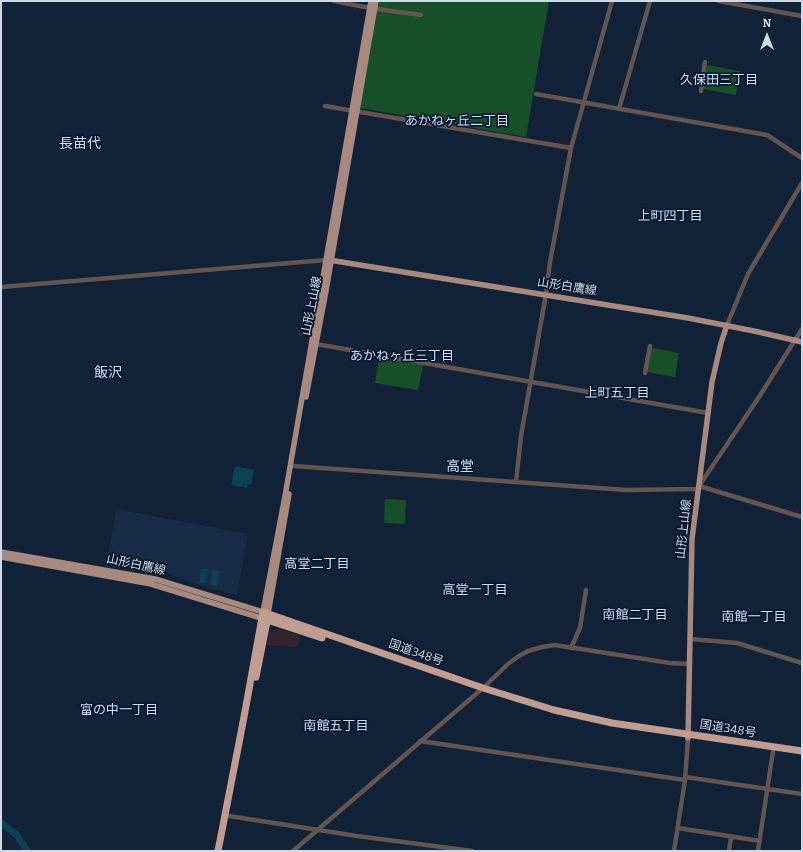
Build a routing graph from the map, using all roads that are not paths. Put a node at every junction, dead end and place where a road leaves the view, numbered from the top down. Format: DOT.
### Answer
graph roads {
  1 [pos="334,1"];
  2 [pos="371,1"];
  3 [pos="376,1"];
  4 [pos="612,1"];
  5 [pos="650,1"];
  6 [pos="719,1"];
  7 [pos="372,8"];
  8 [pos="421,15"];
  9 [pos="802,16"];
  10 [pos="705,62"];
  11 [pos="701,91"];
  12 [pos="536,94"];
  13 [pos="584,103"];
  14 [pos="325,106"];
  15 [pos="619,109"];
  16 [pos="355,110"];
  17 [pos="571,148"];
  18 [pos="802,158"];
  19 [pos="802,184"];
  20 [pos="329,260"];
  21 [pos="1,287"];
  22 [pos="546,294"];
  23 [pos="727,325"];
  24 [pos="802,329"];
  25 [pos="795,341"];
  26 [pos="802,342"];
  27 [pos="316,344"];
  28 [pos="650,346"];
  29 [pos="645,373"];
  30 [pos="530,381"];
  31 [pos="708,413"];
  32 [pos="294,466"];
  33 [pos="516,482"];
  34 [pos="699,488"];
  35 [pos="802,517"];
  36 [pos="1,552"];
  37 [pos="1,558"];
  38 [pos="586,590"];
  39 [pos="265,616"];
  40 [pos="691,639"];
  41 [pos="571,648"];
  42 [pos="802,663"];
  43 [pos="690,664"];
  44 [pos="481,689"];
  45 [pos="689,736"];
  46 [pos="420,741"];
  47 [pos="773,751"];
  48 [pos="802,751"];
  49 [pos="802,755"];
  50 [pos="685,778"];
  51 [pos="768,790"];
  52 [pos="802,794"];
  53 [pos="229,816"];
  54 [pos="678,828"];
  55 [pos="318,830"];
  56 [pos="731,837"];
  57 [pos="760,840"];
  58 [pos="218,851"];
  59 [pos="222,851"];
  60 [pos="293,851"];
  61 [pos="472,851"];
  62 [pos="674,851"];
  63 [pos="729,851"];
  64 [pos="758,851"];
  1 -- 7 [label="street"];
  2 -- 7 [label="main road, 山形上山線"];
  3 -- 7 [label="main road, 山形上山線"];
  4 -- 13 [label="street"];
  5 -- 15 [label="street"];
  6 -- 9 [label="street"];
  7 -- 8 [label="street"];
  7 -- 16 [label="main road, 山形上山線"];
  10 -- 11 [label="street"];
  12 -- 13 [label="street"];
  13 -- 15 [label="street"];
  13 -- 17 [label="street"];
  14 -- 16 [label="street"];
  15 -- 18 [label="street"];
  16 -- 17 [label="street"];
  16 -- 20 [label="main road, 山形上山線"];
  17 -- 22 [label="street"];
  19 -- 23 [label="street"];
  20 -- 21 [label="street"];
  20 -- 22 [label="main road, 山形白鷹線"];
  20 -- 27 [label="main road, 山形上山線"];
  20 -- 39 [label="main road, 山形上山線"];
  22 -- 23 [label="main road, 山形白鷹線"];
  22 -- 30 [label="street"];
  23 -- 25 [label="main road, 山形白鷹線"];
  23 -- 31 [label="main road, 山形上山線"];
  24 -- 25 [label="street"];
  25 -- 26 [label="main road, 山形白鷹線"];
  25 -- 34 [label="street"];
  27 -- 30 [label="street"];
  27 -- 32 [label="main road, 山形上山線"];
  28 -- 29 [label="street"];
  30 -- 31 [label="street"];
  30 -- 33 [label="street"];
  31 -- 34 [label="main road, 山形上山線"];
  32 -- 33 [label="street"];
  32 -- 39 [label="main road, 山形上山線"];
  33 -- 34 [label="street"];
  34 -- 35 [label="street"];
  34 -- 40 [label="main road, 山形上山線"];
  36 -- 39 [label="main road, 山形白鷹線"];
  37 -- 39 [label="main road, 山形白鷹線"];
  38 -- 41 [label="street"];
  39 -- 44 [label="highway, 国道348号"];
  39 -- 53 [label="highway"];
  39 -- 58 [label="highway"];
  40 -- 42 [label="street"];
  40 -- 43 [label="main road, 山形上山線"];
  41 -- 43 [label="street"];
  41 -- 44 [label="street"];
  43 -- 45 [label="main road, 山形上山線"];
  44 -- 45 [label="highway, 国道348号"];
  44 -- 46 [label="street"];
  45 -- 47 [label="highway, 国道348号"];
  45 -- 48 [label="highway, 国道348号"];
  45 -- 50 [label="street"];
  46 -- 50 [label="street"];
  46 -- 55 [label="street"];
  47 -- 49 [label="highway, 国道348号"];
  47 -- 51 [label="street"];
  50 -- 51 [label="street"];
  50 -- 54 [label="street"];
  51 -- 52 [label="street"];
  51 -- 57 [label="street"];
  53 -- 55 [label="street"];
  53 -- 59 [label="highway"];
  54 -- 56 [label="street"];
  54 -- 62 [label="street"];
  55 -- 60 [label="street"];
  55 -- 61 [label="street"];
  56 -- 57 [label="street"];
  56 -- 63 [label="street"];
  57 -- 64 [label="street"];
}
